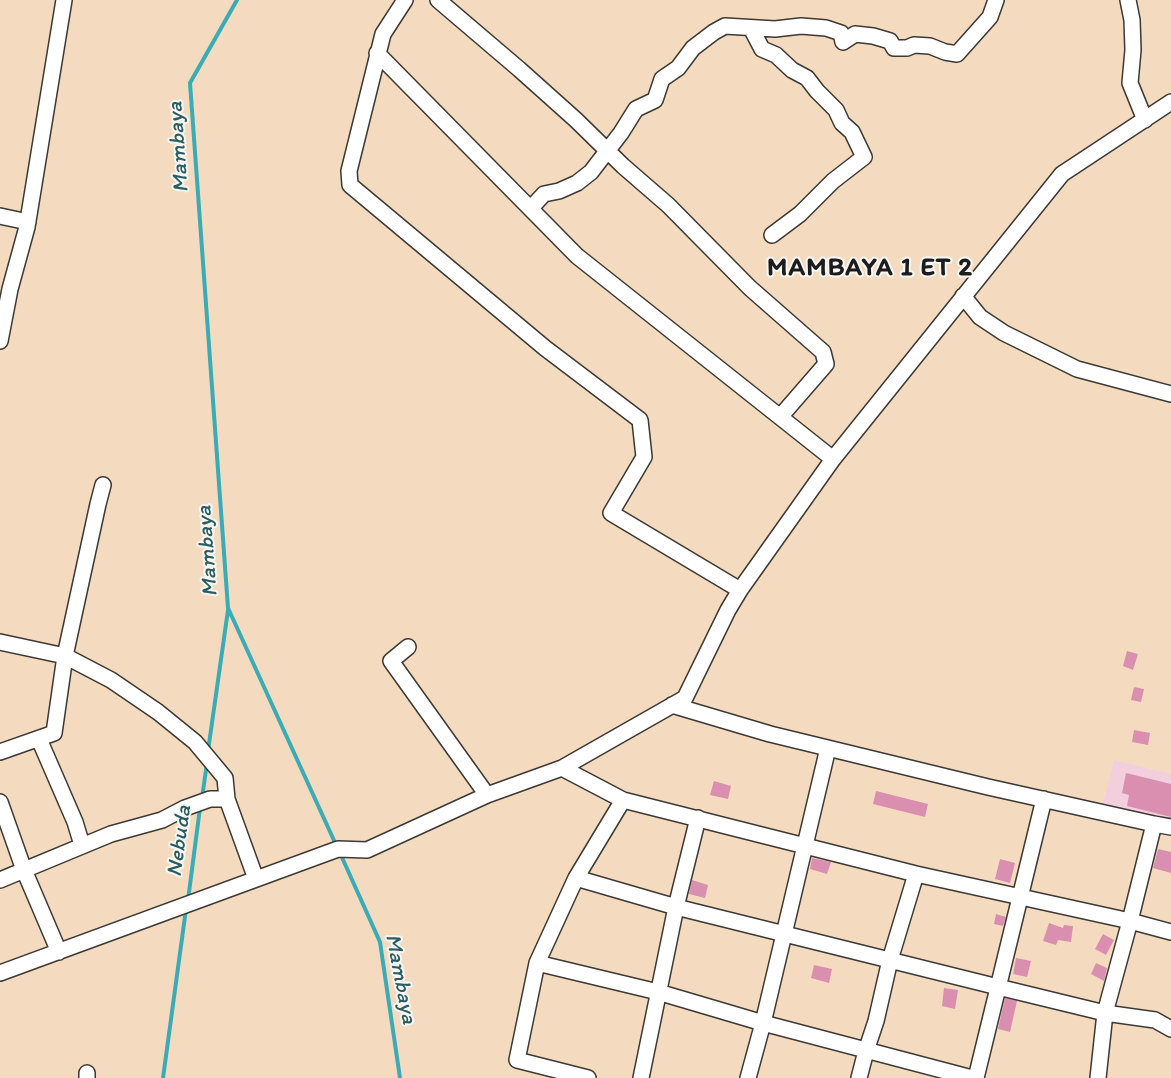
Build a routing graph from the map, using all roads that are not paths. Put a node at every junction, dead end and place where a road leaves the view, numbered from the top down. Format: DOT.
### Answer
graph roads {
  1 [pos="64,0"];
  2 [pos="405,0"];
  3 [pos="438,0"];
  4 [pos="996,0"];
  5 [pos="1128,0"];
  6 [pos="751,28"];
  7 [pos="377,54"];
  8 [pos="1171,102"];
  9 [pos="1145,120"];
  10 [pos="608,151"];
  11 [pos="531,208"];
  12 [pos="0,216"];
  13 [pos="28,222"];
  14 [pos="772,235"];
  15 [pos="963,296"];
  16 [pos="0,341"];
  17 [pos="1171,394"];
  18 [pos="780,417"];
  19 [pos="832,459"];
  20 [pos="103,485"];
  21 [pos="740,590"];
  22 [pos="0,642"];
  23 [pos="408,646"];
  24 [pos="65,656"];
  25 [pos="672,705"];
  26 [pos="39,739"];
  27 [pos="828,748"];
  28 [pos="0,752"];
  29 [pos="562,768"];
  30 [pos="487,795"];
  31 [pos="227,799"];
  32 [pos="1044,799"];
  33 [pos="622,800"];
  34 [pos="0,802"];
  35 [pos="698,818"];
  36 [pos="1154,824"];
  37 [pos="1171,828"];
  38 [pos="82,845"];
  39 [pos="805,845"];
  40 [pos="24,870"];
  41 [pos="916,874"];
  42 [pos="576,878"];
  43 [pos="256,879"];
  44 [pos="0,880"];
  45 [pos="1020,898"];
  46 [pos="676,907"];
  47 [pos="1130,921"];
  48 [pos="1171,932"];
  49 [pos="783,933"];
  50 [pos="59,952"];
  51 [pos="890,960"];
  52 [pos="537,963"];
  53 [pos="0,973"];
  54 [pos="998,987"];
  55 [pos="658,992"];
  56 [pos="1105,1013"];
  57 [pos="763,1023"];
  58 [pos="1171,1029"];
  59 [pos="866,1051"];
  60 [pos="588,1078"];
  61 [pos="640,1078"];
  62 [pos="748,1078"];
  63 [pos="859,1078"];
  64 [pos="972,1078"];
  65 [pos="976,1078"];
  66 [pos="1098,1078"];
  1 -- 13 [label="street"];
  2 -- 7 [label="street"];
  3 -- 10 [label="street"];
  4 -- 6 [label="street"];
  5 -- 9 [label="street"];
  6 -- 10 [label="street"];
  6 -- 14 [label="street"];
  7 -- 11 [label="street"];
  7 -- 21 [label="street"];
  8 -- 9 [label="street"];
  9 -- 15 [label="street"];
  10 -- 11 [label="street"];
  10 -- 18 [label="street"];
  11 -- 18 [label="street"];
  12 -- 13 [label="street"];
  13 -- 16 [label="street"];
  15 -- 17 [label="street"];
  15 -- 19 [label="street"];
  18 -- 19 [label="street"];
  19 -- 21 [label="street"];
  20 -- 24 [label="street"];
  21 -- 25 [label="street"];
  22 -- 24 [label="street"];
  23 -- 30 [label="street"];
  24 -- 26 [label="street"];
  24 -- 31 [label="street"];
  25 -- 27 [label="street"];
  25 -- 29 [label="street"];
  26 -- 28 [label="street"];
  26 -- 38 [label="street"];
  27 -- 32 [label="street"];
  27 -- 39 [label="street"];
  29 -- 30 [label="street"];
  29 -- 33 [label="street"];
  30 -- 43 [label="street"];
  31 -- 38 [label="street"];
  31 -- 43 [label="street"];
  32 -- 36 [label="street"];
  32 -- 45 [label="street"];
  33 -- 35 [label="street"];
  33 -- 42 [label="street"];
  34 -- 40 [label="street"];
  35 -- 39 [label="street"];
  35 -- 46 [label="street"];
  36 -- 37 [label="street"];
  36 -- 47 [label="street"];
  38 -- 40 [label="street"];
  39 -- 41 [label="street"];
  39 -- 49 [label="street"];
  40 -- 44 [label="street"];
  40 -- 50 [label="street"];
  41 -- 45 [label="street"];
  41 -- 51 [label="street"];
  42 -- 46 [label="street"];
  42 -- 52 [label="street"];
  43 -- 50 [label="street"];
  45 -- 47 [label="street"];
  45 -- 54 [label="street"];
  46 -- 49 [label="street"];
  46 -- 55 [label="street"];
  47 -- 48 [label="street"];
  47 -- 56 [label="street"];
  49 -- 51 [label="street"];
  49 -- 57 [label="street"];
  50 -- 53 [label="street"];
  51 -- 54 [label="street"];
  51 -- 59 [label="street"];
  52 -- 55 [label="street"];
  52 -- 60 [label="street"];
  54 -- 56 [label="street"];
  54 -- 65 [label="street"];
  55 -- 57 [label="street"];
  55 -- 61 [label="street"];
  56 -- 58 [label="street"];
  56 -- 66 [label="street"];
  57 -- 59 [label="street"];
  57 -- 62 [label="street"];
  59 -- 63 [label="street"];
  59 -- 64 [label="street"];
}
